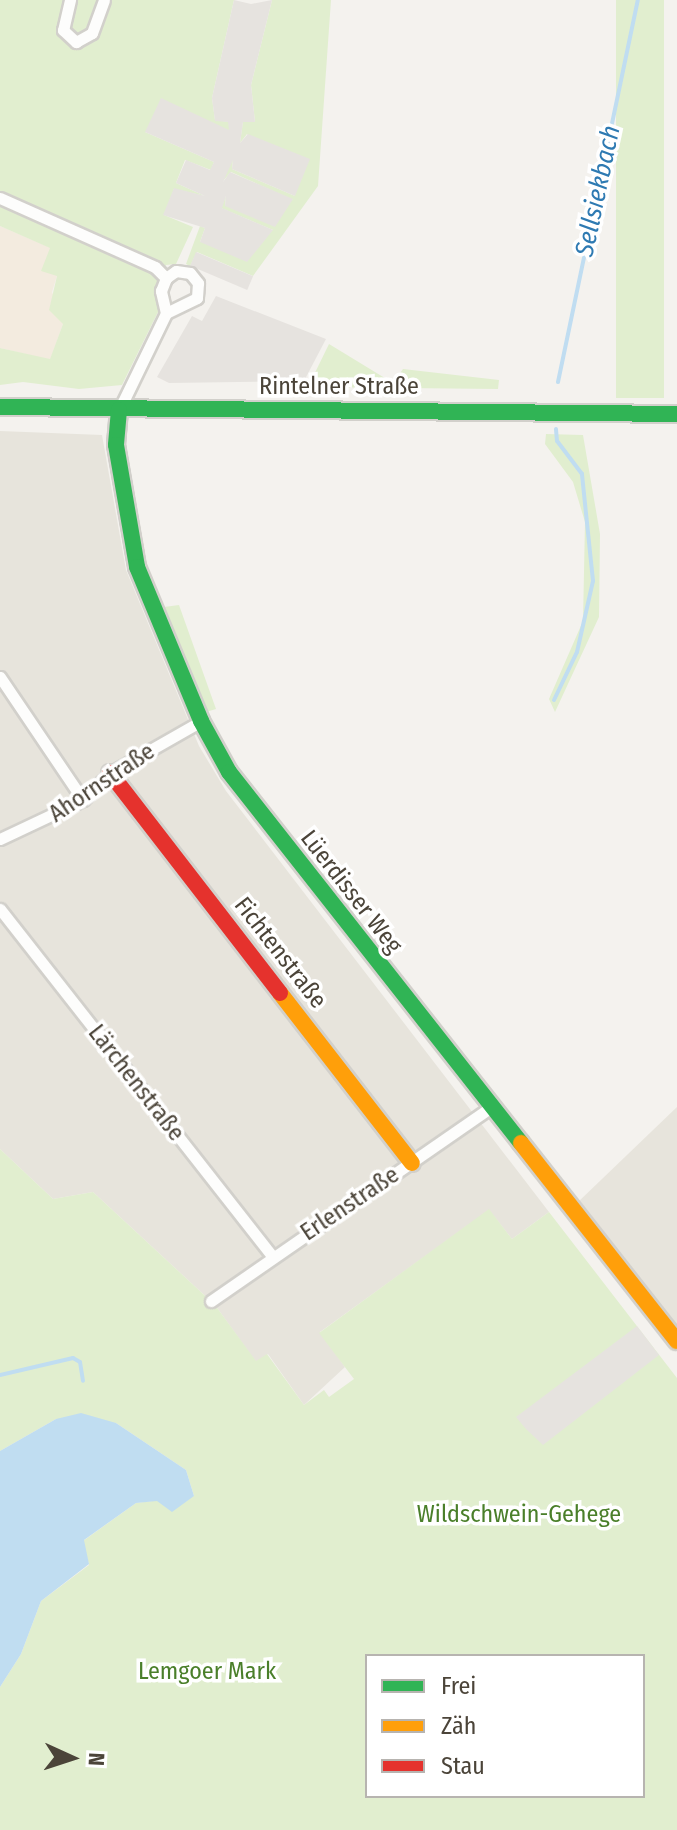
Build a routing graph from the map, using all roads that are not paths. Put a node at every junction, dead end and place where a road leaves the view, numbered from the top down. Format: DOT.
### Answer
graph roads {
  1 [pos="70,0"];
  2 [pos="104,0"];
  3 [pos="0,198"];
  4 [pos="166,278"];
  5 [pos="166,313"];
  6 [pos="0,407"];
  7 [pos="119,410"];
  8 [pos="677,414"];
  9 [pos="0,677"];
  10 [pos="201,721"];
  11 [pos="110,773"];
  12 [pos="83,800"];
  13 [pos="0,839"];
  14 [pos="0,909"];
  15 [pos="490,1108"];
  16 [pos="412,1163"];
  17 [pos="273,1257"];
  18 [pos="211,1301"];
  19 [pos="677,1341"];
  1 -- 2 [label="street"];
  3 -- 4 [label="street"];
  4 -- 5 [label="street"];
  4 -- 5 [label="street"];
  5 -- 7 [label="street"];
  6 -- 7 [label="main road, Rintelner Straße"];
  7 -- 8 [label="main road, Rintelner Straße"];
  7 -- 10 [label="main road, Lüerdisser Weg"];
  9 -- 12 [label="street"];
  10 -- 11 [label="street, Ahornstraße"];
  10 -- 15 [label="main road, Lüerdisser Weg"];
  11 -- 12 [label="street, Ahornstraße"];
  11 -- 16 [label="main road, Fichtenstraße"];
  12 -- 13 [label="street, Ahornstraße"];
  14 -- 17 [label="street, Lärchenstraße"];
  15 -- 16 [label="street, Erlenstraße"];
  15 -- 19 [label="main road, Lüerdisser Weg"];
  16 -- 17 [label="street, Erlenstraße"];
  17 -- 18 [label="street, Erlenstraße"];
}
